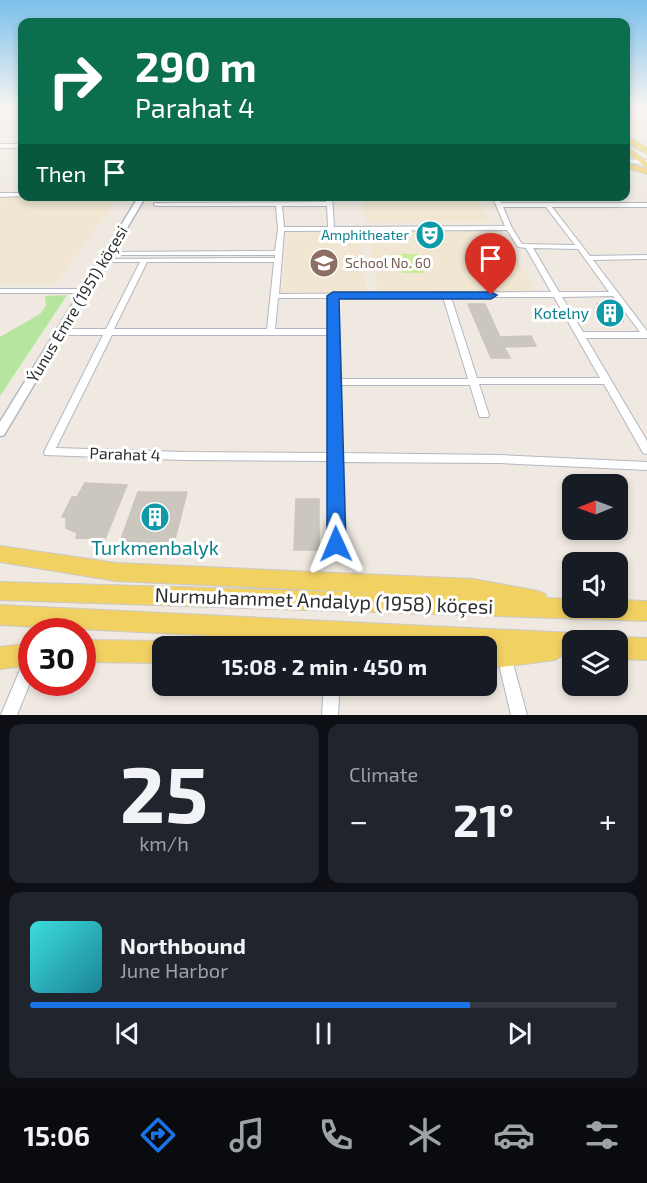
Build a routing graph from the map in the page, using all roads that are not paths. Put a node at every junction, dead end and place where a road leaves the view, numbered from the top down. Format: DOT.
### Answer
graph roads {
  1 [pos="630,140"];
  2 [pos="630,144"];
  3 [pos="0,147"];
  4 [pos="18,147"];
  5 [pos="630,151"];
  6 [pos="647,152"];
  7 [pos="645,161"];
  8 [pos="630,162"];
  9 [pos="630,164"];
  10 [pos="647,172"];
  11 [pos="0,195"];
  12 [pos="18,195"];
  13 [pos="139,201"];
  14 [pos="317,201"];
  15 [pos="330,201"];
  16 [pos="498,201"];
  17 [pos="156,204"];
  18 [pos="279,204"];
  19 [pos="500,205"];
  20 [pos="548,205"];
  21 [pos="647,205"];
  22 [pos="331,228"];
  23 [pos="509,228"];
  24 [pos="281,229"];
  25 [pos="529,247"];
  26 [pos="580,247"];
  27 [pos="106,257"];
  28 [pos="278,257"];
  29 [pos="647,257"];
  30 [pos="588,258"];
  31 [pos="144,260"];
  32 [pos="0,291"];
  33 [pos="85,291"];
  34 [pos="615,294"];
  35 [pos="446,295"];
  36 [pos="559,295"];
  37 [pos="274,296"];
  38 [pos="333,296"];
  39 [pos="60,332"];
  40 [pos="108,332"];
  41 [pos="271,332"];
  42 [pos="333,332"];
  43 [pos="580,335"];
  44 [pos="646,335"];
  45 [pos="474,381"];
  46 [pos="606,381"];
  47 [pos="334,382"];
  48 [pos="11,412"];
  49 [pos="484,415"];
  50 [pos="0,426"];
  51 [pos="0,432"];
  52 [pos="647,450"];
  53 [pos="334,456"];
  54 [pos="647,466"];
  55 [pos="336,544"];
  56 [pos="0,554"];
  57 [pos="0,591"];
  58 [pos="562,605"];
  59 [pos="562,608"];
  60 [pos="628,610"];
  61 [pos="647,611"];
  62 [pos="0,615"];
  63 [pos="562,645"];
  64 [pos="562,648"];
  65 [pos="628,649"];
  66 [pos="647,650"];
  67 [pos="96,651"];
  68 [pos="152,652"];
  69 [pos="497,657"];
  70 [pos="0,658"];
  71 [pos="18,659"];
  72 [pos="497,662"];
  73 [pos="18,691"];
  74 [pos="330,697"];
  75 [pos="9,715"];
  76 [pos="330,715"];
  77 [pos="519,715"];
  1 -- 6 [label="main road"];
  2 -- 7 [label="main road"];
  3 -- 4 [label="main road"];
  5 -- 7 [label="main road"];
  7 -- 8 [label="main road"];
  9 -- 10 [label="main road"];
  11 -- 12 [label="street"];
  13 -- 27 [label="street, Ýunus Emre (1951) köçesi"];
  14 -- 18 [label="street"];
  15 -- 22 [label="street"];
  16 -- 19 [label="street"];
  17 -- 18 [label="street"];
  18 -- 24 [label="street"];
  19 -- 20 [label="street"];
  19 -- 23 [label="street"];
  20 -- 21 [label="street"];
  20 -- 26 [label="street"];
  22 -- 23 [label="street"];
  22 -- 24 [label="street"];
  23 -- 25 [label="street"];
  24 -- 28 [label="street"];
  25 -- 26 [label="street"];
  25 -- 36 [label="street"];
  26 -- 30 [label="street"];
  27 -- 28 [label="street"];
  27 -- 31 [label="street"];
  27 -- 33 [label="street, Ýunus Emre (1951) köçesi"];
  28 -- 31 [label="street"];
  28 -- 37 [label="street"];
  29 -- 30 [label="street"];
  30 -- 34 [label="street"];
  31 -- 40 [label="street"];
  32 -- 33 [label="street"];
  33 -- 39 [label="street, Ýunus Emre (1951) köçesi"];
  34 -- 36 [label="street"];
  34 -- 44 [label="street"];
  35 -- 36 [label="street"];
  35 -- 38 [label="street"];
  35 -- 45 [label="street"];
  36 -- 43 [label="street"];
  37 -- 38 [label="street"];
  37 -- 41 [label="street"];
  38 -- 42 [label="street"];
  39 -- 40 [label="street"];
  39 -- 48 [label="street, Ýunus Emre (1951) köçesi"];
  40 -- 41 [label="street"];
  40 -- 53 [label="street, Parahat 4"];
  41 -- 42 [label="street"];
  42 -- 47 [label="street"];
  43 -- 44 [label="street"];
  43 -- 46 [label="street"];
  45 -- 46 [label="street"];
  45 -- 47 [label="street"];
  45 -- 49 [label="street"];
  46 -- 52 [label="street"];
  47 -- 53 [label="street"];
  48 -- 50 [label="street, Ýunus Emre (1951) köçesi"];
  48 -- 51 [label="street, Ýunus Emre (1951) köçesi"];
  53 -- 54 [label="street, Parahat 4"];
  53 -- 55 [label="street"];
  56 -- 58 [label="main road"];
  57 -- 59 [label="main road, Nurmuhammet Andalyp (1958) köçesi"];
  60 -- 61 [label="main road, Nurmuhammet Andalyp (1958) köçesi"];
  62 -- 63 [label="main road, Nurmuhammet Andalyp (1958) köçesi"];
  64 -- 69 [label="main road"];
  65 -- 66 [label="main road"];
  67 -- 68 [label="main road"];
  70 -- 71 [label="main road"];
  72 -- 77 [label="street"];
  73 -- 75 [label="street"];
  74 -- 76 [label="street"];
}
